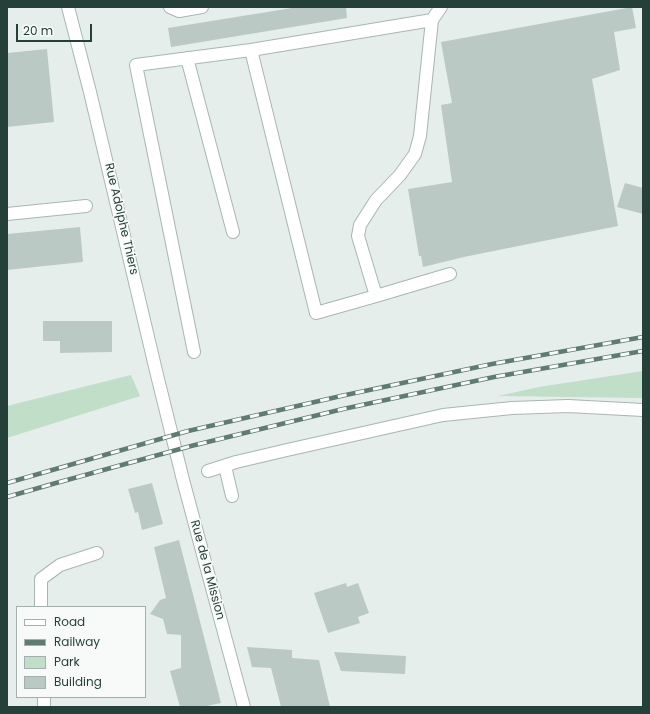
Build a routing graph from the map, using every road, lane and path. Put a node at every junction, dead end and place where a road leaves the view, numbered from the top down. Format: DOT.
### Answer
graph roads {
  1 [pos="68,7"];
  2 [pos="170,7"];
  3 [pos="202,7"];
  4 [pos="441,7"];
  5 [pos="432,20"];
  6 [pos="251,50"];
  7 [pos="187,58"];
  8 [pos="86,206"];
  9 [pos="7,214"];
  10 [pos="233,232"];
  11 [pos="450,274"];
  12 [pos="376,296"];
  13 [pos="194,352"];
  14 [pos="643,410"];
  15 [pos="171,432"];
  16 [pos="225,466"];
  17 [pos="208,471"];
  18 [pos="232,496"];
  19 [pos="97,553"];
  20 [pos="41,606"];
  21 [pos="244,707"];
  1 -- 15 [label="street, Rue Adolphe Thiers"];
  2 -- 3 [label="street"];
  4 -- 5 [label="street"];
  5 -- 6 [label="street"];
  5 -- 12 [label="street"];
  6 -- 7 [label="street"];
  6 -- 12 [label="street"];
  7 -- 10 [label="street"];
  7 -- 13 [label="street"];
  8 -- 9 [label="street"];
  11 -- 12 [label="street"];
  14 -- 16 [label="street"];
  15 -- 21 [label="street, Rue de la Mission"];
  16 -- 17 [label="street"];
  16 -- 18 [label="street"];
  19 -- 20 [label="street"];
}
